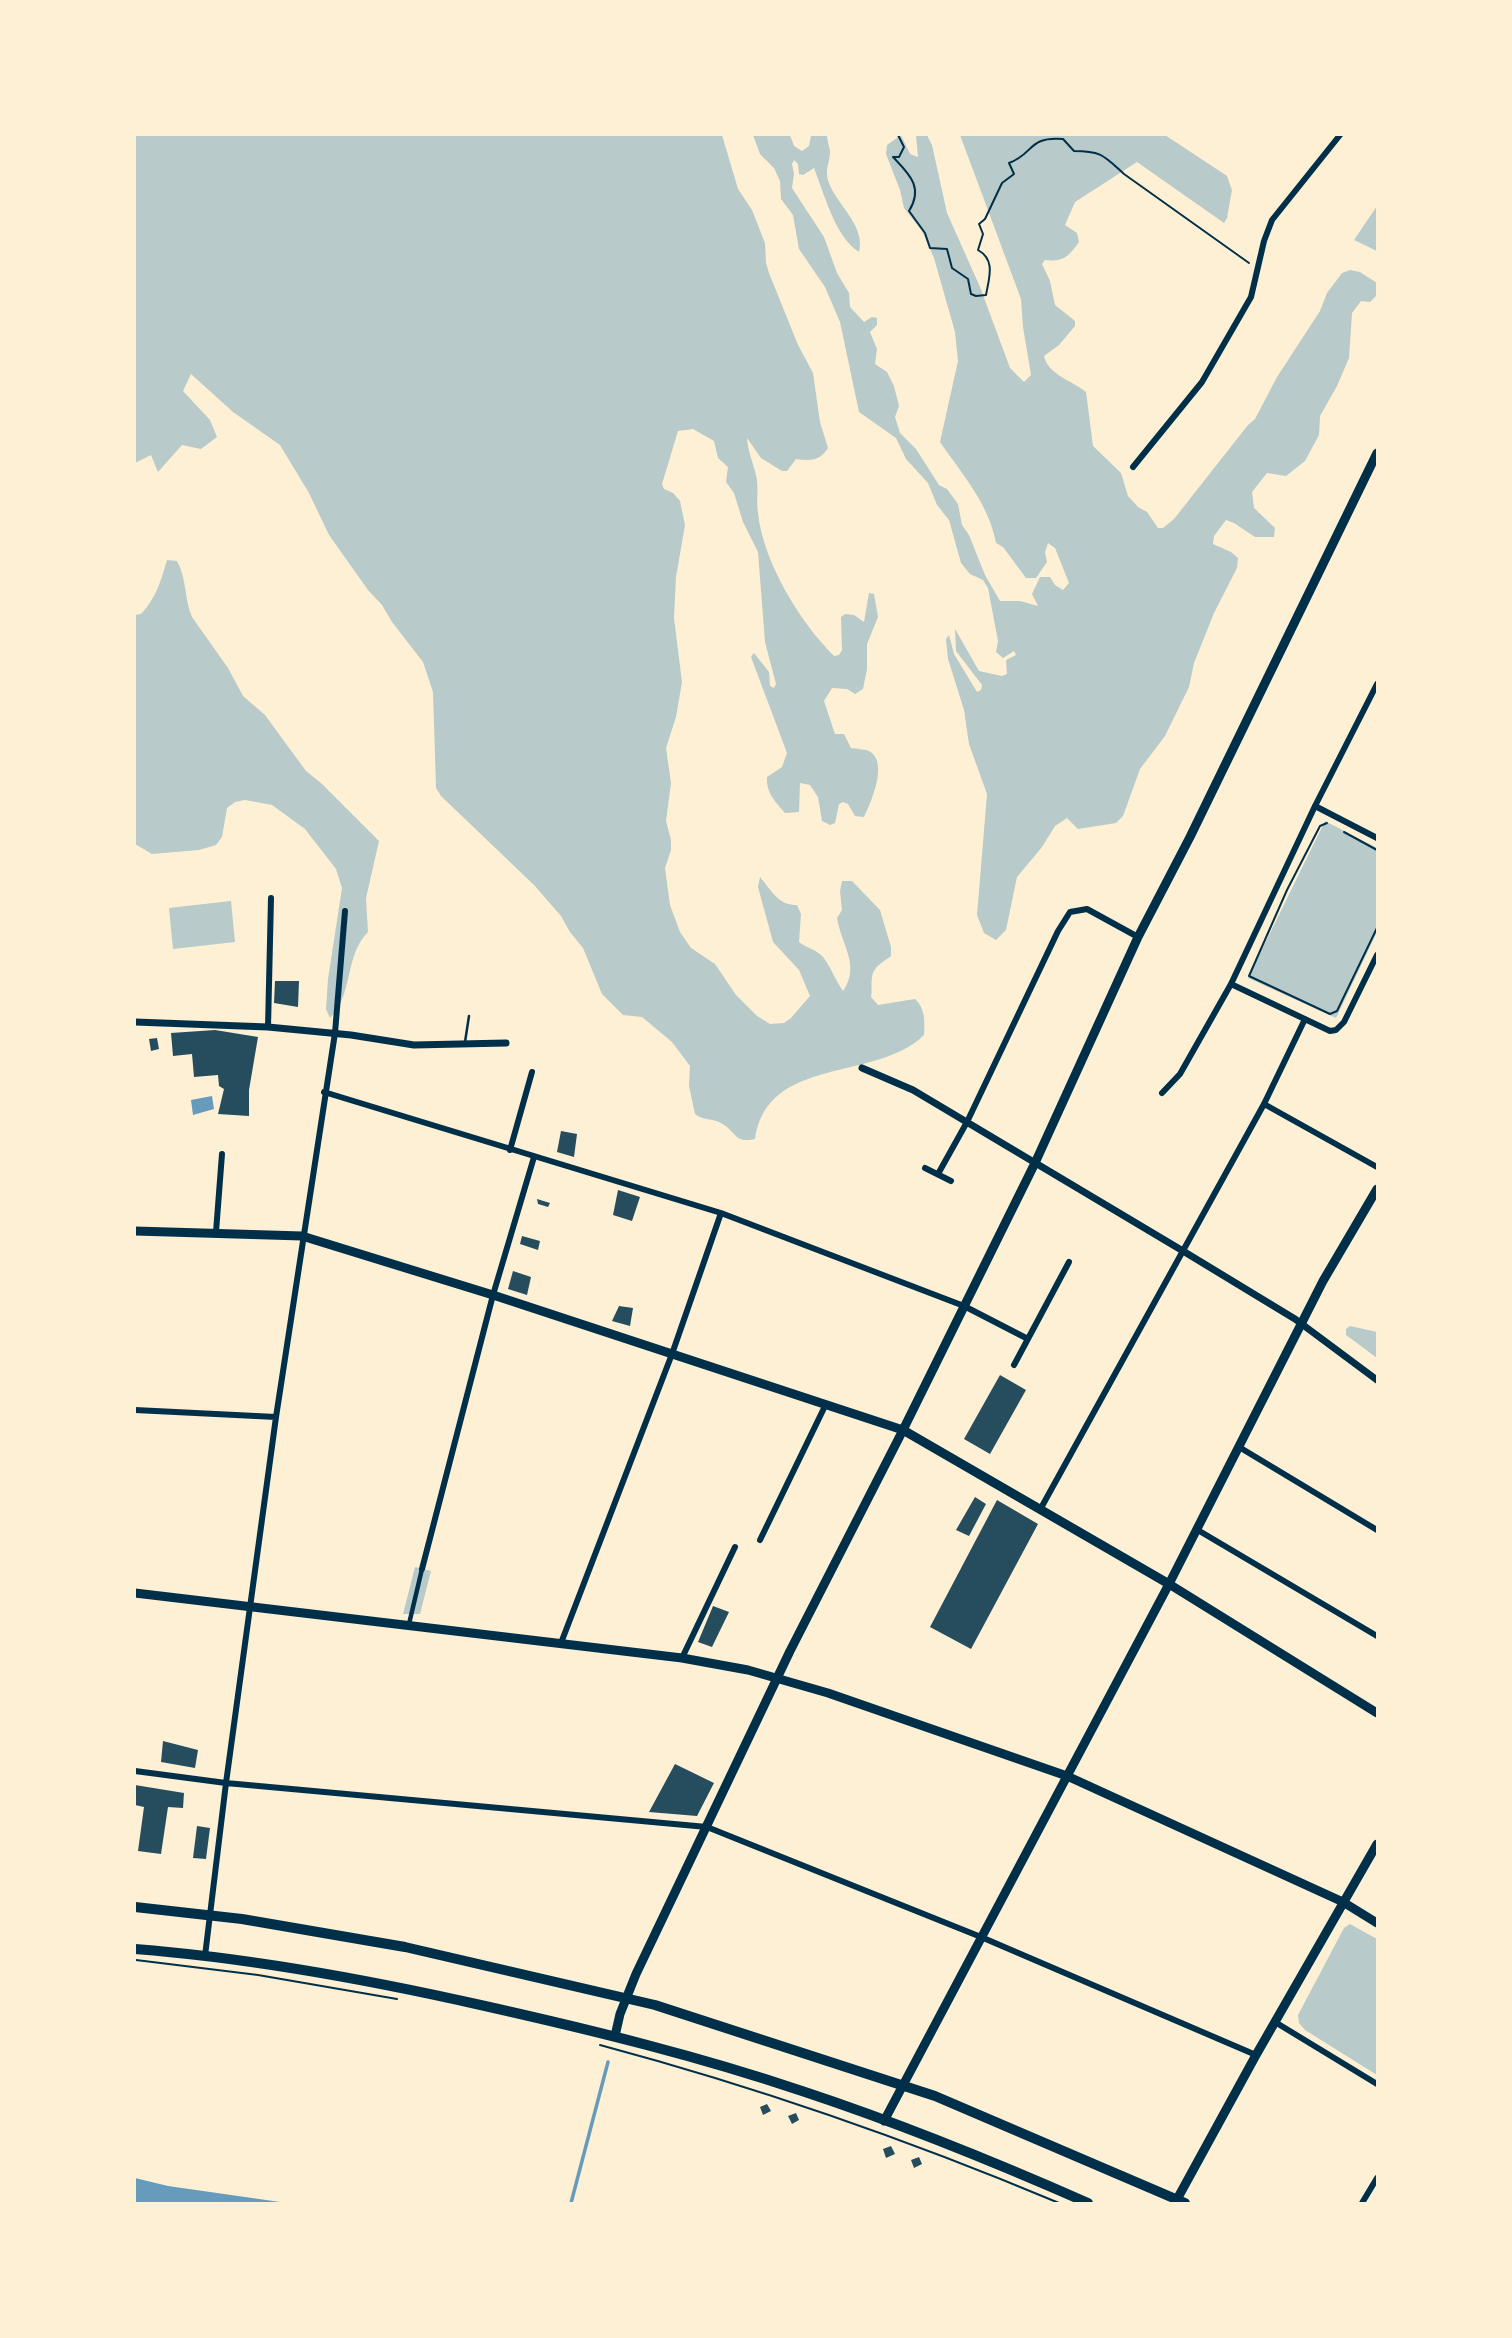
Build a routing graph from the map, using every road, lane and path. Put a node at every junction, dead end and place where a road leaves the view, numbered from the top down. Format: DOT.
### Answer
graph roads {
  1 [pos="898,135"];
  2 [pos="1340,135"];
  3 [pos="1259,270"];
  4 [pos="1377,453"];
  5 [pos="1133,467"];
  6 [pos="1377,684"];
  7 [pos="1315,807"];
  8 [pos="1328,823"];
  9 [pos="1340,830"];
  10 [pos="1377,838"];
  11 [pos="1377,850"];
  12 [pos="271,898"];
  13 [pos="345,911"];
  14 [pos="1377,928"];
  15 [pos="1138,937"];
  16 [pos="1377,955"];
  17 [pos="1231,984"];
  18 [pos="469,1016"];
  19 [pos="1305,1019"];
  20 [pos="135,1022"];
  21 [pos="268,1027"];
  22 [pos="335,1033"];
  23 [pos="506,1044"];
  24 [pos="464,1045"];
  25 [pos="862,1068"];
  26 [pos="532,1072"];
  27 [pos="324,1093"];
  28 [pos="1162,1094"];
  29 [pos="1264,1104"];
  30 [pos="967,1122"];
  31 [pos="510,1150"];
  32 [pos="222,1154"];
  33 [pos="534,1157"];
  34 [pos="1035,1163"];
  35 [pos="1377,1167"];
  36 [pos="925,1168"];
  37 [pos="938,1174"];
  38 [pos="951,1181"];
  39 [pos="1377,1189"];
  40 [pos="722,1213"];
  41 [pos="135,1231"];
  42 [pos="216,1233"];
  43 [pos="302,1236"];
  44 [pos="1182,1251"];
  45 [pos="1069,1262"];
  46 [pos="493,1295"];
  47 [pos="964,1306"];
  48 [pos="1301,1323"];
  49 [pos="1028,1339"];
  50 [pos="672,1354"];
  51 [pos="1014,1365"];
  52 [pos="1377,1380"];
  53 [pos="826,1404"];
  54 [pos="135,1410"];
  55 [pos="276,1417"];
  56 [pos="903,1430"];
  57 [pos="1239,1447"];
  58 [pos="1041,1508"];
  59 [pos="1196,1529"];
  60 [pos="1377,1530"];
  61 [pos="760,1540"];
  62 [pos="736,1547"];
  63 [pos="422,1569"];
  64 [pos="1169,1584"];
  65 [pos="135,1593"];
  66 [pos="251,1607"];
  67 [pos="409,1625"];
  68 [pos="1377,1636"];
  69 [pos="561,1643"];
  70 [pos="682,1658"];
  71 [pos="777,1678"];
  72 [pos="1377,1713"];
  73 [pos="135,1771"];
  74 [pos="1067,1776"];
  75 [pos="226,1783"];
  76 [pos="707,1827"];
  77 [pos="1377,1844"];
  78 [pos="1343,1902"];
  79 [pos="135,1908"];
  80 [pos="209,1915"];
  81 [pos="1377,1923"];
  82 [pos="981,1937"];
  83 [pos="135,1949"];
  84 [pos="205,1956"];
  85 [pos="135,1960"];
  86 [pos="626,1998"];
  87 [pos="404,2000"];
  88 [pos="1275,2022"];
  89 [pos="615,2036"];
  90 [pos="599,2045"];
  91 [pos="1256,2055"];
  92 [pos="902,2084"];
  93 [pos="1377,2084"];
  94 [pos="884,2121"];
  95 [pos="1377,2178"];
  96 [pos="1179,2202"];
  97 [pos="1059,2203"];
  98 [pos="1088,2203"];
  99 [pos="1362,2203"];
  1 -- 3 [label="path"];
  2 -- 3 [label="street"];
  3 -- 5 [label="street"];
  4 -- 15 [label="main road"];
  6 -- 7 [label="street"];
  7 -- 10 [label="street"];
  7 -- 17 [label="street"];
  8 -- 14 [label="path"];
  9 -- 11 [label="path"];
  12 -- 21 [label="street"];
  13 -- 22 [label="street"];
  15 -- 30 [label="street"];
  15 -- 34 [label="main road"];
  16 -- 19 [label="street"];
  17 -- 19 [label="street"];
  17 -- 28 [label="street"];
  18 -- 24 [label="lane"];
  19 -- 29 [label="street"];
  20 -- 21 [label="street"];
  21 -- 22 [label="street"];
  22 -- 24 [label="street"];
  22 -- 27 [label="street"];
  23 -- 24 [label="street"];
  25 -- 30 [label="street"];
  26 -- 31 [label="street"];
  27 -- 31 [label="street"];
  27 -- 43 [label="street"];
  29 -- 35 [label="street"];
  29 -- 44 [label="street"];
  30 -- 34 [label="street"];
  30 -- 37 [label="street"];
  31 -- 33 [label="street"];
  32 -- 42 [label="street"];
  33 -- 40 [label="street"];
  33 -- 46 [label="street"];
  34 -- 44 [label="street"];
  34 -- 47 [label="main road"];
  36 -- 37 [label="street"];
  37 -- 38 [label="street"];
  39 -- 48 [label="main road"];
  40 -- 47 [label="street"];
  40 -- 50 [label="street"];
  41 -- 42 [label="main road"];
  42 -- 43 [label="main road"];
  43 -- 46 [label="main road"];
  43 -- 55 [label="street"];
  44 -- 48 [label="street"];
  44 -- 58 [label="street"];
  45 -- 49 [label="street"];
  46 -- 50 [label="main road"];
  46 -- 63 [label="street"];
  47 -- 49 [label="street"];
  47 -- 56 [label="main road"];
  48 -- 52 [label="street"];
  48 -- 57 [label="main road"];
  49 -- 51 [label="street"];
  50 -- 53 [label="main road"];
  50 -- 69 [label="street"];
  53 -- 56 [label="main road"];
  53 -- 61 [label="street"];
  54 -- 55 [label="street"];
  55 -- 66 [label="street"];
  56 -- 58 [label="main road"];
  56 -- 71 [label="main road"];
  57 -- 59 [label="main road"];
  57 -- 60 [label="street"];
  58 -- 64 [label="main road"];
  59 -- 64 [label="main road"];
  59 -- 68 [label="street"];
  62 -- 70 [label="street"];
  63 -- 67 [label="street"];
  64 -- 72 [label="main road"];
  64 -- 74 [label="main road"];
  65 -- 66 [label="main road"];
  66 -- 67 [label="main road"];
  66 -- 75 [label="street"];
  67 -- 69 [label="main road"];
  69 -- 70 [label="main road"];
  70 -- 71 [label="main road"];
  71 -- 74 [label="main road"];
  71 -- 76 [label="main road"];
  73 -- 75 [label="street"];
  74 -- 78 [label="main road"];
  74 -- 82 [label="main road"];
  75 -- 76 [label="street"];
  75 -- 80 [label="street"];
  76 -- 82 [label="street"];
  76 -- 86 [label="main road"];
  77 -- 78 [label="main road"];
  78 -- 81 [label="main road"];
  78 -- 88 [label="main road"];
  79 -- 80 [label="highway"];
  80 -- 84 [label="street"];
  80 -- 86 [label="highway"];
  82 -- 91 [label="street"];
  82 -- 92 [label="main road"];
  83 -- 84 [label="highway"];
  84 -- 89 [label="highway"];
  85 -- 87 [label="path"];
  86 -- 89 [label="main road"];
  86 -- 92 [label="highway"];
  88 -- 91 [label="main road"];
  88 -- 93 [label="street"];
  89 -- 94 [label="highway"];
  90 -- 97 [label="path"];
  91 -- 96 [label="main road"];
  92 -- 94 [label="main road"];
  92 -- 96 [label="highway"];
  94 -- 98 [label="highway"];
  95 -- 99 [label="street"];
}
